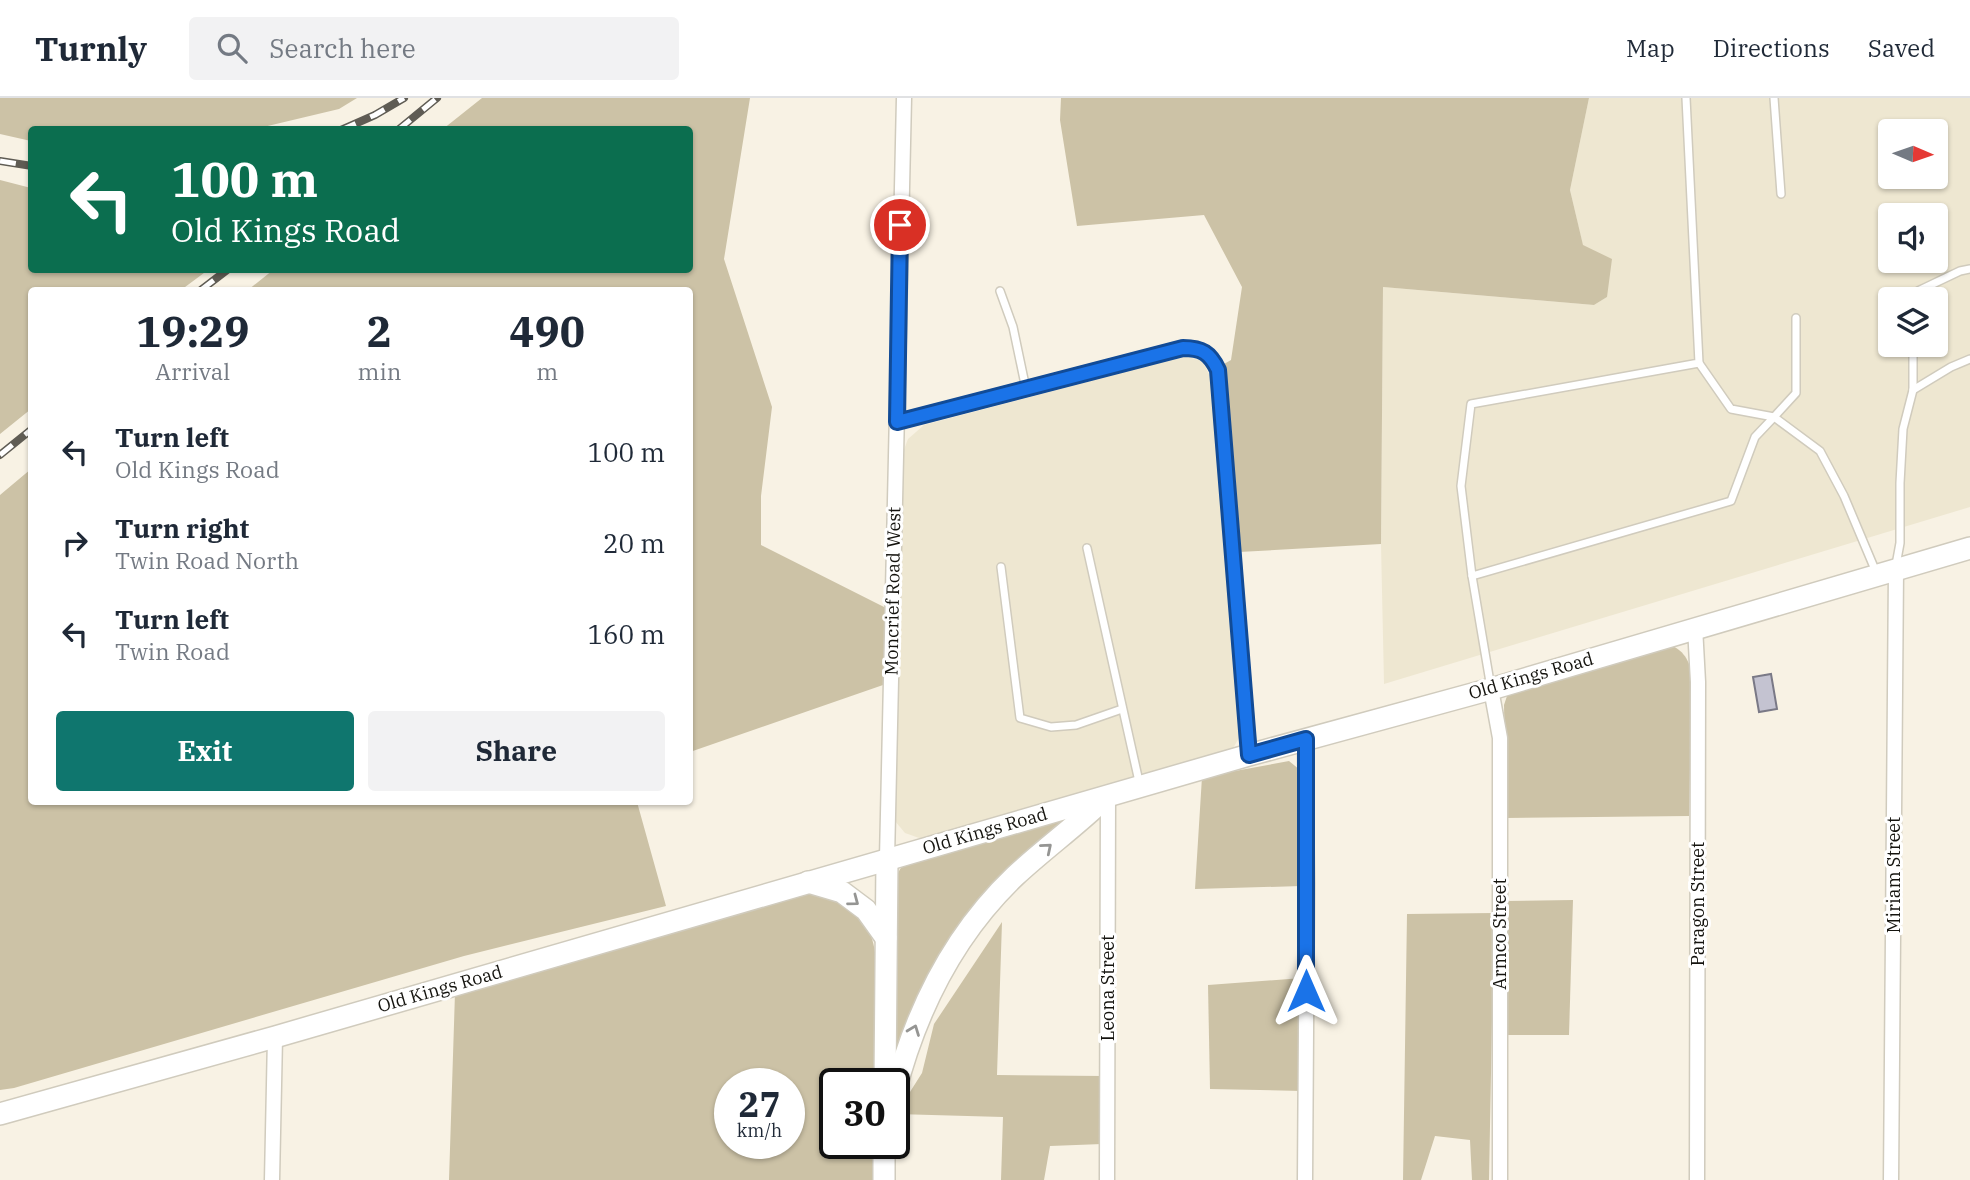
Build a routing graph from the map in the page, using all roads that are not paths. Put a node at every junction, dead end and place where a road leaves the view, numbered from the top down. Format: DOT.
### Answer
graph roads {
  1 [pos="904,98"];
  2 [pos="1686,98"];
  3 [pos="1774,98"];
  4 [pos="1781,194"];
  5 [pos="1970,269"];
  6 [pos="1926,287"];
  7 [pos="1000,292"];
  8 [pos="1796,318"];
  9 [pos="1913,357"];
  10 [pos="1970,359"];
  11 [pos="1699,363"];
  12 [pos="1027,389"];
  13 [pos="1913,390"];
  14 [pos="1774,417"];
  15 [pos="897,422"];
  16 [pos="1087,548"];
  17 [pos="1970,548"];
  18 [pos="1001,567"];
  19 [pos="1887,572"];
  20 [pos="1472,576"];
  21 [pos="1695,628"];
  22 [pos="1491,689"];
  23 [pos="1122,709"];
  24 [pos="1306,739"];
  25 [pos="1249,755"];
  26 [pos="1140,786"];
  27 [pos="1108,795"];
  28 [pos="887,859"];
  29 [pos="808,882"];
  30 [pos="886,938"];
  31 [pos="275,1037"];
  32 [pos="885,1068"];
  33 [pos="901,1068"];
  34 [pos="0,1114"];
  35 [pos="884,1159"];
  36 [pos="272,1180"];
  37 [pos="884,1180"];
  38 [pos="1107,1180"];
  39 [pos="1305,1180"];
  40 [pos="1500,1180"];
  41 [pos="1697,1180"];
  42 [pos="1891,1180"];
  1 -- 15 [label="street, Moncrief Road West"];
  2 -- 11 [label="lane"];
  3 -- 4 [label="lane"];
  5 -- 6 [label="lane"];
  7 -- 12 [label="lane"];
  8 -- 14 [label="lane"];
  9 -- 13 [label="lane"];
  10 -- 13 [label="lane"];
  11 -- 14 [label="lane"];
  11 -- 20 [label="lane"];
  12 -- 15 [label="street"];
  12 -- 25 [label="street"];
  13 -- 19 [label="lane"];
  14 -- 19 [label="lane"];
  14 -- 20 [label="lane"];
  15 -- 28 [label="street, Moncrief Road West"];
  16 -- 23 [label="lane"];
  17 -- 19 [label="street, Old Kings Road"];
  18 -- 23 [label="lane"];
  19 -- 21 [label="street, Old Kings Road"];
  19 -- 42 [label="street, Miriam Street"];
  20 -- 22 [label="lane"];
  21 -- 22 [label="street, Old Kings Road"];
  21 -- 41 [label="street, Paragon Street"];
  22 -- 24 [label="street, Old Kings Road"];
  22 -- 40 [label="street, Armco Street"];
  23 -- 26 [label="lane"];
  24 -- 25 [label="street, Old Kings Road"];
  24 -- 39 [label="street"];
  25 -- 26 [label="street, Old Kings Road"];
  26 -- 27 [label="street, Old Kings Road"];
  27 -- 28 [label="street, Old Kings Road"];
  33 -- 27 [label="street, one-way"];
  27 -- 38 [label="street, Leona Street"];
  28 -- 29 [label="street, Old Kings Road"];
  28 -- 30 [label="street, Moncrief Road West"];
  29 -- 30 [label="street, one-way"];
  29 -- 31 [label="street, Old Kings Road"];
  30 -- 32 [label="street, Moncrief Road West"];
  31 -- 34 [label="street, Old Kings Road"];
  31 -- 36 [label="street"];
  35 -- 37 [label="street"];
}
